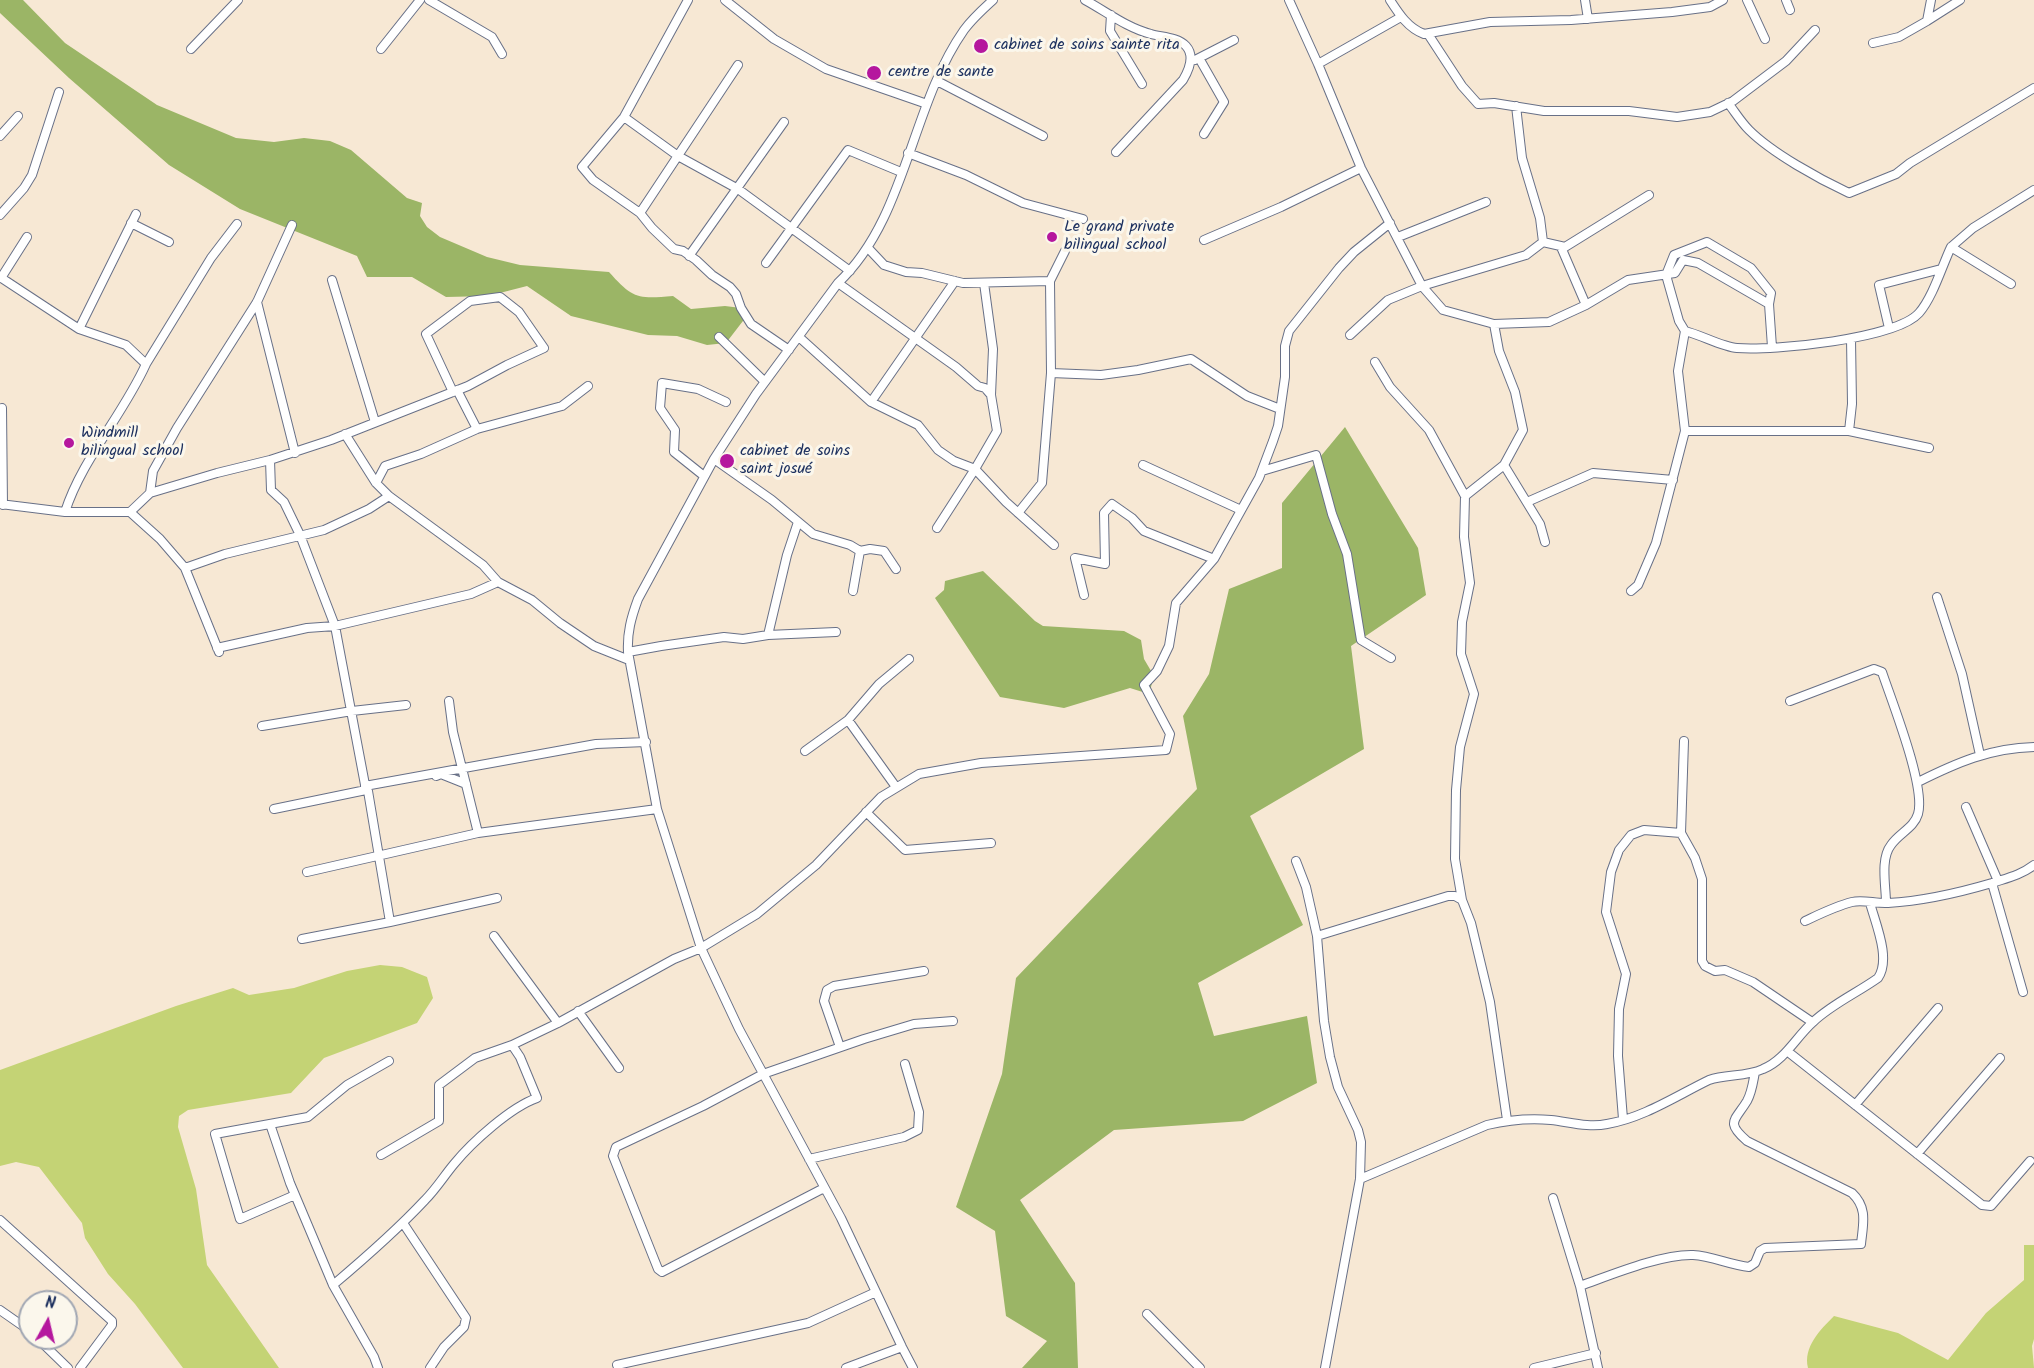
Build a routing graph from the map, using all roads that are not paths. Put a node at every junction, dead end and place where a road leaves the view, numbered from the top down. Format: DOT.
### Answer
graph roads {
  1 [pos="238,0"];
  2 [pos="420,0"];
  3 [pos="429,0"];
  4 [pos="688,0"];
  5 [pos="993,0"];
  6 [pos="1085,0"];
  7 [pos="1289,0"];
  8 [pos="1390,0"];
  9 [pos="1585,0"];
  10 [pos="1723,0"];
  11 [pos="1747,0"];
  12 [pos="1786,0"];
  13 [pos="1931,0"];
  14 [pos="1960,0"];
  15 [pos="730,2"];
  16 [pos="1791,10"];
  17 [pos="1111,15"];
  18 [pos="1401,17"];
  19 [pos="1588,19"];
  20 [pos="1927,21"];
  21 [pos="1815,30"];
  22 [pos="1428,34"];
  23 [pos="1765,39"];
  24 [pos="1234,40"];
  25 [pos="1873,43"];
  26 [pos="190,49"];
  27 [pos="381,49"];
  28 [pos="502,54"];
  29 [pos="1195,60"];
  30 [pos="1318,64"];
  31 [pos="738,65"];
  32 [pos="937,81"];
  33 [pos="1142,84"];
  34 [pos="2034,88"];
  35 [pos="59,92"];
  36 [pos="927,104"];
  37 [pos="1728,104"];
  38 [pos="1516,106"];
  39 [pos="18,116"];
  40 [pos="624,117"];
  41 [pos="784,122"];
  42 [pos="1204,134"];
  43 [pos="0,136"];
  44 [pos="1043,136"];
  45 [pos="1116,152"];
  46 [pos="908,153"];
  47 [pos="678,156"];
  48 [pos="1361,168"];
  49 [pos="901,172"];
  50 [pos="738,189"];
  51 [pos="2034,190"];
  52 [pos="1649,195"];
  53 [pos="1486,202"];
  54 [pos="640,213"];
  55 [pos="136,214"];
  56 [pos="0,215"];
  57 [pos="1083,219"];
  58 [pos="1390,223"];
  59 [pos="131,224"];
  60 [pos="237,224"];
  61 [pos="292,225"];
  62 [pos="790,228"];
  63 [pos="27,237"];
  64 [pos="1398,237"];
  65 [pos="1204,240"];
  66 [pos="169,242"];
  67 [pos="1543,242"];
  68 [pos="1951,246"];
  69 [pos="1561,247"];
  70 [pos="868,248"];
  71 [pos="1065,251"];
  72 [pos="689,256"];
  73 [pos="766,263"];
  74 [pos="1941,269"];
  75 [pos="850,272"];
  76 [pos="1666,275"];
  77 [pos="1,278"];
  78 [pos="332,280"];
  79 [pos="955,280"];
  80 [pos="1050,281"];
  81 [pos="984,283"];
  82 [pos="838,284"];
  83 [pos="2011,284"];
  84 [pos="1422,286"];
  85 [pos="257,302"];
  86 [pos="1769,304"];
  87 [pos="1586,305"];
  88 [pos="1494,324"];
  89 [pos="1889,328"];
  90 [pos="79,329"];
  91 [pos="1685,331"];
  92 [pos="1350,336"];
  93 [pos="799,337"];
  94 [pos="719,338"];
  95 [pos="915,339"];
  96 [pos="1851,339"];
  97 [pos="1772,347"];
  98 [pos="789,350"];
  99 [pos="1375,362"];
  100 [pos="146,364"];
  101 [pos="1051,373"];
  102 [pos="765,382"];
  103 [pos="588,386"];
  104 [pos="455,391"];
  105 [pos="992,395"];
  106 [pos="726,402"];
  107 [pos="871,402"];
  108 [pos="2,408"];
  109 [pos="1280,409"];
  110 [pos="375,422"];
  111 [pos="477,429"];
  112 [pos="1685,430"];
  113 [pos="1849,431"];
  114 [pos="345,434"];
  115 [pos="1929,448"];
  116 [pos="295,453"];
  117 [pos="714,459"];
  118 [pos="270,460"];
  119 [pos="1143,465"];
  120 [pos="1504,465"];
  121 [pos="975,469"];
  122 [pos="1262,471"];
  123 [pos="704,476"];
  124 [pos="1673,480"];
  125 [pos="376,483"];
  126 [pos="150,493"];
  127 [pos="389,496"];
  128 [pos="1465,496"];
  129 [pos="1527,502"];
  130 [pos="1,505"];
  131 [pos="1241,510"];
  132 [pos="65,512"];
  133 [pos="130,512"];
  134 [pos="1018,513"];
  135 [pos="798,522"];
  136 [pos="937,528"];
  137 [pos="300,535"];
  138 [pos="1545,542"];
  139 [pos="1054,545"];
  140 [pos="860,551"];
  141 [pos="1214,559"];
  142 [pos="185,568"];
  143 [pos="896,569"];
  144 [pos="498,582"];
  145 [pos="853,591"];
  146 [pos="1631,591"];
  147 [pos="1084,595"];
  148 [pos="1937,597"];
  149 [pos="335,626"];
  150 [pos="836,632"];
  151 [pos="768,634"];
  152 [pos="629,656"];
  153 [pos="1391,658"];
  154 [pos="909,659"];
  155 [pos="449,701"];
  156 [pos="1790,701"];
  157 [pos="406,705"];
  158 [pos="352,711"];
  159 [pos="848,720"];
  160 [pos="262,726"];
  161 [pos="1684,741"];
  162 [pos="646,742"];
  163 [pos="2034,747"];
  164 [pos="806,751"];
  165 [pos="1980,755"];
  166 [pos="462,768"];
  167 [pos="1918,782"];
  168 [pos="466,784"];
  169 [pos="896,787"];
  170 [pos="367,789"];
  171 [pos="1966,807"];
  172 [pos="274,809"];
  173 [pos="657,809"];
  174 [pos="866,812"];
  175 [pos="478,832"];
  176 [pos="1681,832"];
  177 [pos="991,843"];
  178 [pos="379,856"];
  179 [pos="1296,861"];
  180 [pos="2034,865"];
  181 [pos="307,872"];
  182 [pos="1995,882"];
  183 [pos="497,898"];
  184 [pos="1462,900"];
  185 [pos="1870,903"];
  186 [pos="1886,903"];
  187 [pos="1805,921"];
  188 [pos="390,922"];
  189 [pos="494,936"];
  190 [pos="1317,936"];
  191 [pos="302,939"];
  192 [pos="701,948"];
  193 [pos="924,971"];
  194 [pos="2023,992"];
  195 [pos="1938,1008"];
  196 [pos="578,1011"];
  197 [pos="953,1021"];
  198 [pos="1812,1022"];
  199 [pos="558,1023"];
  200 [pos="512,1045"];
  201 [pos="840,1047"];
  202 [pos="1787,1051"];
  203 [pos="2000,1058"];
  204 [pos="389,1061"];
  205 [pos="905,1064"];
  206 [pos="619,1068"];
  207 [pos="1755,1072"];
  208 [pos="763,1074"];
  209 [pos="1855,1105"];
  210 [pos="1623,1119"];
  211 [pos="1507,1120"];
  212 [pos="270,1124"];
  213 [pos="1917,1154"];
  214 [pos="381,1155"];
  215 [pos="809,1159"];
  216 [pos="2030,1161"];
  217 [pos="1360,1179"];
  218 [pos="824,1188"];
  219 [pos="295,1195"];
  220 [pos="1553,1198"];
  221 [pos="0,1221"];
  222 [pos="403,1223"];
  223 [pos="333,1285"];
  224 [pos="1580,1286"];
  225 [pos="876,1292"];
  226 [pos="0,1310"];
  227 [pos="1147,1314"];
  228 [pos="18,1323"];
  229 [pos="902,1347"];
  230 [pos="49,1350"];
  231 [pos="1596,1353"];
  232 [pos="617,1365"];
  233 [pos="68,1368"];
  234 [pos="80,1368"];
  235 [pos="378,1368"];
  236 [pos="430,1368"];
  237 [pos="846,1368"];
  238 [pos="913,1368"];
  239 [pos="1200,1368"];
  240 [pos="1325,1368"];
  241 [pos="1534,1368"];
  242 [pos="1598,1368"];
  1 -- 26 [label="street"];
  2 -- 27 [label="street"];
  3 -- 28 [label="street"];
  4 -- 40 [label="street"];
  5 -- 32 [label="street"];
  6 -- 17 [label="street"];
  7 -- 30 [label="street"];
  8 -- 18 [label="street"];
  9 -- 19 [label="street"];
  10 -- 19 [label="street"];
  11 -- 23 [label="street"];
  12 -- 16 [label="street"];
  13 -- 20 [label="street"];
  14 -- 20 [label="street"];
  15 -- 36 [label="street"];
  17 -- 29 [label="street"];
  17 -- 33 [label="street"];
  18 -- 22 [label="street"];
  18 -- 30 [label="street"];
  19 -- 22 [label="street"];
  20 -- 25 [label="street"];
  21 -- 37 [label="street"];
  22 -- 38 [label="street"];
  24 -- 29 [label="street"];
  29 -- 42 [label="street"];
  29 -- 45 [label="street"];
  30 -- 48 [label="street"];
  31 -- 47 [label="street"];
  32 -- 36 [label="street"];
  32 -- 44 [label="street"];
  34 -- 37 [label="street"];
  35 -- 56 [label="street"];
  36 -- 46 [label="street"];
  37 -- 38 [label="street"];
  38 -- 67 [label="street"];
  39 -- 43 [label="street"];
  40 -- 47 [label="street"];
  40 -- 54 [label="street"];
  41 -- 50 [label="street"];
  46 -- 49 [label="street"];
  46 -- 57 [label="street"];
  47 -- 50 [label="street"];
  47 -- 54 [label="street"];
  48 -- 58 [label="street"];
  48 -- 65 [label="street"];
  49 -- 62 [label="street"];
  49 -- 70 [label="street"];
  50 -- 62 [label="street"];
  50 -- 72 [label="street"];
  51 -- 68 [label="street"];
  52 -- 69 [label="street"];
  53 -- 64 [label="street"];
  54 -- 72 [label="street"];
  55 -- 59 [label="street"];
  58 -- 64 [label="street"];
  58 -- 109 [label="street"];
  59 -- 66 [label="street"];
  59 -- 90 [label="street"];
  60 -- 100 [label="street"];
  61 -- 85 [label="street"];
  62 -- 73 [label="street"];
  62 -- 75 [label="street"];
  63 -- 77 [label="street"];
  64 -- 84 [label="street"];
  67 -- 69 [label="street"];
  67 -- 84 [label="street"];
  68 -- 74 [label="street"];
  68 -- 83 [label="street"];
  69 -- 87 [label="street"];
  70 -- 75 [label="street"];
  70 -- 79 [label="street"];
  71 -- 80 [label="street"];
  72 -- 98 [label="street"];
  74 -- 89 [label="street"];
  74 -- 89 [label="street"];
  75 -- 82 [label="street"];
  76 -- 86 [label="street"];
  76 -- 86 [label="street"];
  76 -- 87 [label="street"];
  76 -- 91 [label="street"];
  77 -- 90 [label="street"];
  78 -- 110 [label="street"];
  79 -- 81 [label="street"];
  79 -- 95 [label="street"];
  80 -- 81 [label="street"];
  80 -- 101 [label="street"];
  81 -- 105 [label="street"];
  82 -- 93 [label="street"];
  82 -- 95 [label="street"];
  84 -- 88 [label="street"];
  84 -- 92 [label="street"];
  85 -- 116 [label="street"];
  85 -- 126 [label="street"];
  86 -- 97 [label="street"];
  87 -- 88 [label="street"];
  88 -- 120 [label="street"];
  89 -- 96 [label="street"];
  90 -- 100 [label="street"];
  91 -- 97 [label="street"];
  91 -- 112 [label="street"];
  93 -- 98 [label="street"];
  93 -- 107 [label="street"];
  94 -- 102 [label="street"];
  95 -- 105 [label="street"];
  95 -- 107 [label="street"];
  96 -- 97 [label="street"];
  96 -- 113 [label="street"];
  98 -- 102 [label="street"];
  99 -- 128 [label="street"];
  100 -- 132 [label="street"];
  101 -- 109 [label="street"];
  101 -- 134 [label="street"];
  102 -- 117 [label="street"];
  103 -- 111 [label="street"];
  104 -- 104 [label="street"];
  104 -- 110 [label="street"];
  104 -- 111 [label="street"];
  105 -- 121 [label="street"];
  106 -- 123 [label="street"];
  107 -- 121 [label="street"];
  108 -- 130 [label="street"];
  109 -- 122 [label="street"];
  110 -- 114 [label="street"];
  111 -- 125 [label="street"];
  112 -- 113 [label="street"];
  112 -- 124 [label="street"];
  113 -- 115 [label="street"];
  114 -- 116 [label="street"];
  114 -- 125 [label="street"];
  116 -- 118 [label="street"];
  117 -- 123 [label="street"];
  117 -- 135 [label="street"];
  118 -- 126 [label="street"];
  118 -- 137 [label="street"];
  119 -- 131 [label="street"];
  120 -- 128 [label="street"];
  120 -- 129 [label="street"];
  121 -- 134 [label="street"];
  121 -- 136 [label="street"];
  122 -- 131 [label="street"];
  122 -- 153 [label="street"];
  123 -- 152 [label="street"];
  124 -- 129 [label="street"];
  124 -- 146 [label="street"];
  125 -- 127 [label="street"];
  126 -- 133 [label="street"];
  127 -- 137 [label="street"];
  127 -- 144 [label="street"];
  128 -- 184 [label="street"];
  129 -- 138 [label="street"];
  130 -- 132 [label="street"];
  131 -- 141 [label="street"];
  132 -- 133 [label="street"];
  133 -- 142 [label="street"];
  134 -- 139 [label="street"];
  135 -- 140 [label="street"];
  135 -- 151 [label="street"];
  137 -- 142 [label="street"];
  137 -- 149 [label="street"];
  140 -- 143 [label="street"];
  140 -- 145 [label="street"];
  141 -- 147 [label="street"];
  141 -- 169 [label="street"];
  142 -- 149 [label="street"];
  144 -- 149 [label="street"];
  144 -- 152 [label="street"];
  148 -- 165 [label="street"];
  149 -- 158 [label="street"];
  150 -- 151 [label="street"];
  151 -- 152 [label="street"];
  152 -- 162 [label="street"];
  154 -- 159 [label="street"];
  155 -- 166 [label="street"];
  156 -- 167 [label="street"];
  157 -- 158 [label="street"];
  158 -- 160 [label="street"];
  158 -- 170 [label="street"];
  159 -- 164 [label="street"];
  159 -- 169 [label="street"];
  161 -- 176 [label="street"];
  162 -- 166 [label="street"];
  162 -- 173 [label="street"];
  163 -- 165 [label="street"];
  165 -- 167 [label="street"];
  166 -- 168 [label="street"];
  166 -- 170 [label="street"];
  167 -- 186 [label="street"];
  168 -- 170 [label="street"];
  168 -- 175 [label="street"];
  169 -- 174 [label="street"];
  170 -- 172 [label="street"];
  170 -- 178 [label="street"];
  171 -- 182 [label="street"];
  173 -- 175 [label="street"];
  173 -- 192 [label="street"];
  174 -- 177 [label="street"];
  174 -- 192 [label="street"];
  175 -- 178 [label="street"];
  176 -- 198 [label="street"];
  176 -- 210 [label="street"];
  178 -- 181 [label="street"];
  178 -- 188 [label="street"];
  179 -- 190 [label="street"];
  180 -- 182 [label="street"];
  182 -- 186 [label="street"];
  182 -- 194 [label="street"];
  183 -- 188 [label="street"];
  184 -- 190 [label="street"];
  184 -- 211 [label="street"];
  185 -- 186 [label="street"];
  185 -- 187 [label="street"];
  185 -- 198 [label="street"];
  188 -- 191 [label="street"];
  189 -- 199 [label="street"];
  190 -- 217 [label="street"];
  192 -- 196 [label="street"];
  192 -- 208 [label="street"];
  193 -- 201 [label="street"];
  195 -- 209 [label="street"];
  196 -- 199 [label="street"];
  196 -- 206 [label="street"];
  197 -- 201 [label="street"];
  198 -- 202 [label="street"];
  199 -- 200 [label="street"];
  200 -- 214 [label="street"];
  200 -- 222 [label="street"];
  201 -- 208 [label="street"];
  202 -- 207 [label="street"];
  202 -- 209 [label="street"];
  203 -- 213 [label="street"];
  204 -- 212 [label="street"];
  205 -- 215 [label="street"];
  207 -- 210 [label="street"];
  207 -- 224 [label="street"];
  208 -- 215 [label="street"];
  208 -- 218 [label="street"];
  209 -- 213 [label="street"];
  210 -- 211 [label="street"];
  211 -- 217 [label="street"];
  212 -- 219 [label="street"];
  212 -- 219 [label="street"];
  213 -- 216 [label="street"];
  215 -- 218 [label="street"];
  217 -- 240 [label="street"];
  218 -- 225 [label="street"];
  219 -- 223 [label="street"];
  220 -- 224 [label="street"];
  221 -- 234 [label="street"];
  222 -- 223 [label="street"];
  222 -- 236 [label="street"];
  223 -- 235 [label="street"];
  224 -- 231 [label="street"];
  225 -- 229 [label="street"];
  225 -- 232 [label="street"];
  226 -- 228 [label="street"];
  227 -- 239 [label="street"];
  229 -- 237 [label="street"];
  229 -- 238 [label="street"];
  230 -- 233 [label="street"];
  231 -- 241 [label="street"];
  231 -- 242 [label="street"];
}
